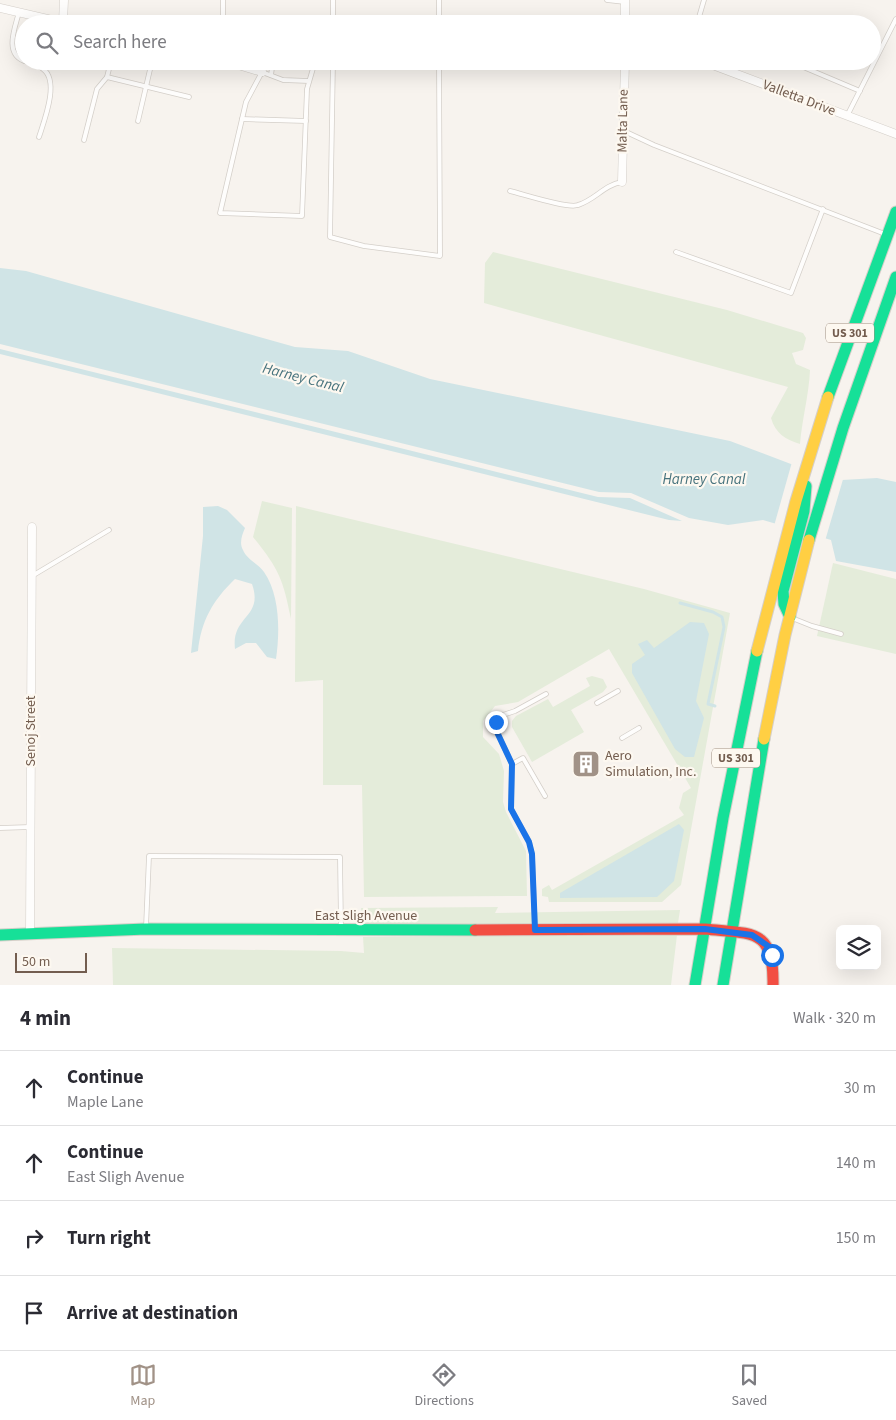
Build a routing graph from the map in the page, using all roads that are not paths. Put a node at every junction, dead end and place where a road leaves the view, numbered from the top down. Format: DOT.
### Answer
graph roads {
  1 [pos="64,0"];
  2 [pos="223,0"];
  3 [pos="333,0"];
  4 [pos="439,0"];
  5 [pos="607,0"];
  6 [pos="704,0"];
  7 [pos="626,1"];
  8 [pos="0,8"];
  9 [pos="19,12"];
  10 [pos="18,15"];
  11 [pos="32,15"];
  12 [pos="65,15"];
  13 [pos="223,15"];
  14 [pos="333,15"];
  15 [pos="439,15"];
  16 [pos="625,15"];
  17 [pos="699,15"];
  18 [pos="896,19"];
  19 [pos="15,31"];
  20 [pos="881,49"];
  21 [pos="15,53"];
  22 [pos="44,70"];
  23 [pos="109,70"];
  24 [pos="150,70"];
  25 [pos="255,70"];
  26 [pos="272,70"];
  27 [pos="312,70"];
  28 [pos="332,70"];
  29 [pos="439,70"];
  30 [pos="624,70"];
  31 [pos="726,70"];
  32 [pos="810,70"];
  33 [pos="870,70"];
  34 [pos="262,72"];
  35 [pos="271,75"];
  36 [pos="107,77"];
  37 [pos="309,81"];
  38 [pos="146,86"];
  39 [pos="860,91"];
  40 [pos="189,97"];
  41 [pos="847,116"];
  42 [pos="242,119"];
  43 [pos="138,121"];
  44 [pos="306,121"];
  45 [pos="623,131"];
  46 [pos="896,134"];
  47 [pos="40,137"];
  48 [pos="84,140"];
  49 [pos="622,182"];
  50 [pos="510,191"];
  51 [pos="823,209"];
  52 [pos="896,212"];
  53 [pos="887,235"];
  54 [pos="676,252"];
  55 [pos="896,277"];
  56 [pos="32,527"];
  57 [pos="109,530"];
  58 [pos="789,545"];
  59 [pos="32,576"];
  60 [pos="790,617"];
  61 [pos="841,634"];
  62 [pos="618,691"];
  63 [pos="546,694"];
  64 [pos="597,703"];
  65 [pos="639,728"];
  66 [pos="622,738"];
  67 [pos="512,764"];
  68 [pos="545,796"];
  69 [pos="30,827"];
  70 [pos="0,828"];
  71 [pos="146,929"];
  72 [pos="705,929"];
  73 [pos="535,930"];
  74 [pos="341,932"];
  75 [pos="731,932"];
  76 [pos="0,935"];
  77 [pos="30,935"];
  78 [pos="695,985"];
  79 [pos="723,985"];
  80 [pos="773,985"];
  1 -- 12 [label="street"];
  2 -- 13 [label="lane"];
  3 -- 14 [label="lane"];
  4 -- 15 [label="lane"];
  5 -- 7 [label="lane"];
  6 -- 17 [label="lane"];
  7 -- 16 [label="street"];
  8 -- 9 [label="street"];
  9 -- 10 [label="lane"];
  9 -- 11 [label="street"];
  18 -- 20 [label="lane"];
  19 -- 21 [label="lane"];
  22 -- 47 [label="lane"];
  23 -- 36 [label="lane"];
  24 -- 38 [label="lane"];
  25 -- 34 [label="street"];
  26 -- 35 [label="lane"];
  27 -- 37 [label="lane"];
  28 -- 29 [label="lane"];
  30 -- 45 [label="street, Malta Lane"];
  31 -- 41 [label="street, Valletta Drive"];
  32 -- 39 [label="lane"];
  33 -- 39 [label="lane"];
  34 -- 35 [label="lane"];
  34 -- 42 [label="lane"];
  35 -- 37 [label="lane"];
  36 -- 38 [label="lane"];
  36 -- 48 [label="lane"];
  37 -- 44 [label="lane"];
  38 -- 40 [label="lane"];
  38 -- 43 [label="lane"];
  39 -- 41 [label="lane"];
  41 -- 46 [label="street, Valletta Drive"];
  42 -- 44 [label="lane"];
  42 -- 44 [label="lane"];
  45 -- 49 [label="street, Malta Lane"];
  45 -- 51 [label="lane"];
  49 -- 50 [label="lane"];
  51 -- 53 [label="lane"];
  51 -- 54 [label="lane"];
  52 -- 53 [label="main road, US 301"];
  53 -- 58 [label="main road, US 301"];
  55 -- 60 [label="main road, US 301"];
  56 -- 59 [label="street, Senoj Street"];
  57 -- 59 [label="lane"];
  58 -- 60 [label="main road"];
  58 -- 72 [label="main road, US 301"];
  59 -- 69 [label="street, Senoj Street"];
  60 -- 61 [label="lane"];
  60 -- 75 [label="main road, US 301"];
  62 -- 64 [label="lane"];
  63 -- 67 [label="lane"];
  65 -- 66 [label="lane"];
  67 -- 68 [label="lane"];
  67 -- 73 [label="lane"];
  69 -- 70 [label="lane"];
  69 -- 77 [label="street, Senoj Street"];
  71 -- 74 [label="main road, East Sligh Avenue"];
  71 -- 74 [label="lane"];
  71 -- 77 [label="main road, East Sligh Avenue"];
  72 -- 73 [label="main road, East Sligh Avenue"];
  72 -- 75 [label="main road, East Sligh Avenue"];
  72 -- 78 [label="main road, US 301"];
  73 -- 74 [label="main road, East Sligh Avenue"];
  75 -- 79 [label="main road, US 301"];
  75 -- 80 [label="main road, East Sligh Avenue"];
  76 -- 77 [label="main road, East Sligh Avenue"];
}
